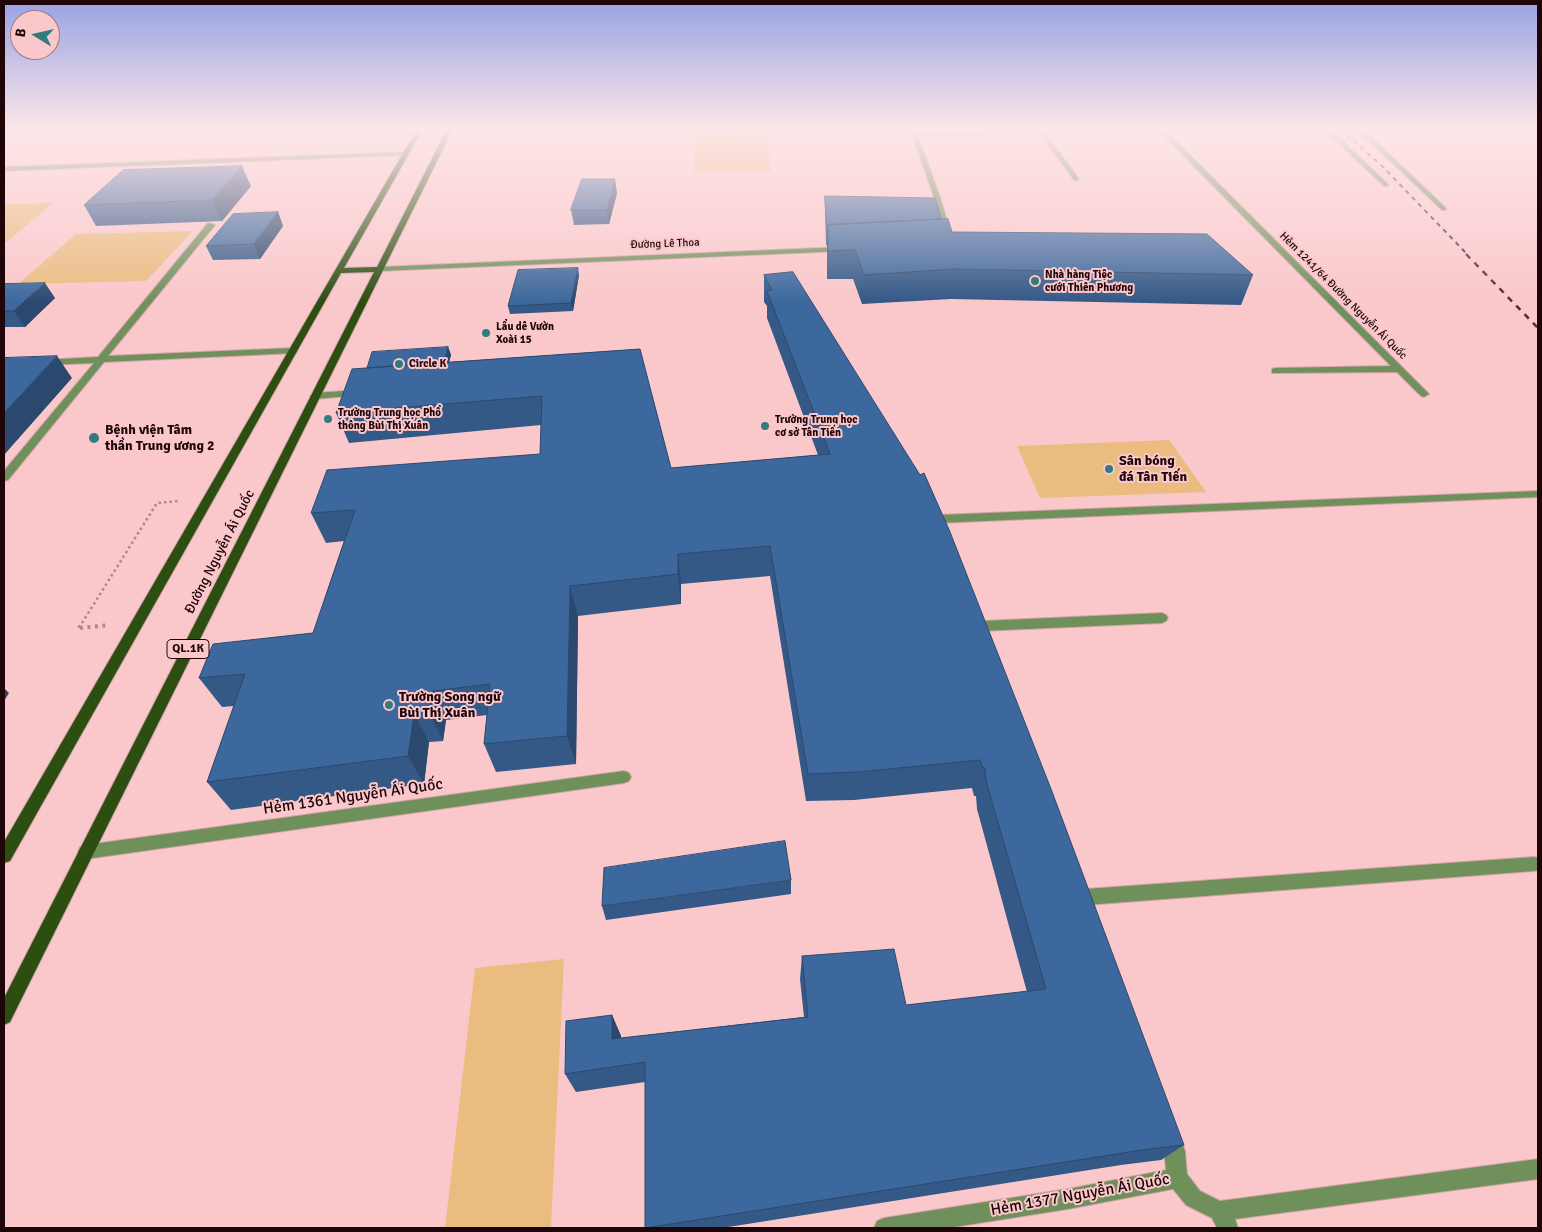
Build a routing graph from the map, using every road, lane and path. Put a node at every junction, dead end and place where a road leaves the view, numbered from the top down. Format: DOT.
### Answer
graph roads {
  1 [pos="388,186"];
  2 [pos="421,186"];
  3 [pos="933,186"];
  4 [pos="1217,186"];
  5 [pos="1421,186"];
  6 [pos="1444,209"];
  7 [pos="211,225"];
  8 [pos="946,240"];
  9 [pos="850,248"];
  10 [pos="380,269"];
  11 [pos="340,270"];
  12 [pos="293,351"];
  13 [pos="101,359"];
  14 [pos="33,362"];
  15 [pos="1399,369"];
  16 [pos="1275,371"];
  17 [pos="365,392"];
  18 [pos="1424,394"];
  19 [pos="315,396"];
  20 [pos="4,478"];
  21 [pos="1538,494"];
  22 [pos="927,502"];
  23 [pos="157,503"];
  24 [pos="938,519"];
  25 [pos="946,537"];
  26 [pos="975,608"];
  27 [pos="1162,618"];
  28 [pos="982,626"];
  29 [pos="79,628"];
  30 [pos="989,645"];
  31 [pos="624,777"];
  32 [pos="86,852"];
  33 [pos="4,855"];
  34 [pos="1534,864"];
  35 [pos="1079,878"];
  36 [pos="1086,897"];
  37 [pos="1093,915"];
  38 [pos="4,1016"];
  39 [pos="1164,1117"];
  40 [pos="1538,1169"];
  41 [pos="1176,1178"];
  42 [pos="1224,1219"];
  43 [pos="884,1228"];
  1 -- 11 [label="main road"];
  2 -- 10 [label="main road, Đường Nguyễn Ái Quốc / QL.1K"];
  3 -- 8 [label="street"];
  4 -- 15 [label="street, Hẻm 1241/64 Đường Nguyễn Ái Quốc"];
  5 -- 6 [label="street"];
  7 -- 13 [label="street"];
  9 -- 10 [label="street, Đường Lê Thoa"];
  10 -- 11 [label="main road"];
  10 -- 19 [label="main road, Đường Nguyễn Ái Quốc / QL.1K"];
  11 -- 12 [label="main road"];
  12 -- 13 [label="street"];
  12 -- 33 [label="main road"];
  13 -- 14 [label="street"];
  13 -- 20 [label="street"];
  15 -- 16 [label="street"];
  15 -- 18 [label="street, Hẻm 1241/64 Đường Nguyễn Ái Quốc"];
  17 -- 19 [label="street"];
  19 -- 32 [label="main road, Đường Nguyễn Ái Quốc / QL.1K"];
  21 -- 24 [label="street"];
  22 -- 24 [label="street"];
  23 -- 29 [label="path"];
  24 -- 25 [label="street"];
  26 -- 28 [label="street"];
  27 -- 28 [label="street"];
  28 -- 30 [label="street"];
  31 -- 32 [label="street, Hẻm 1361 Nguyễn Ái Quốc"];
  32 -- 38 [label="main road, Đường Nguyễn Ái Quốc / QL.1K"];
  34 -- 36 [label="street"];
  35 -- 36 [label="street"];
  36 -- 37 [label="street"];
  39 -- 41 [label="street, Hẻm 1377 Nguyễn Ái Quốc"];
  40 -- 42 [label="street"];
  41 -- 42 [label="street"];
  41 -- 43 [label="street, Hẻm 1377 Nguyễn Ái Quốc"];
}
